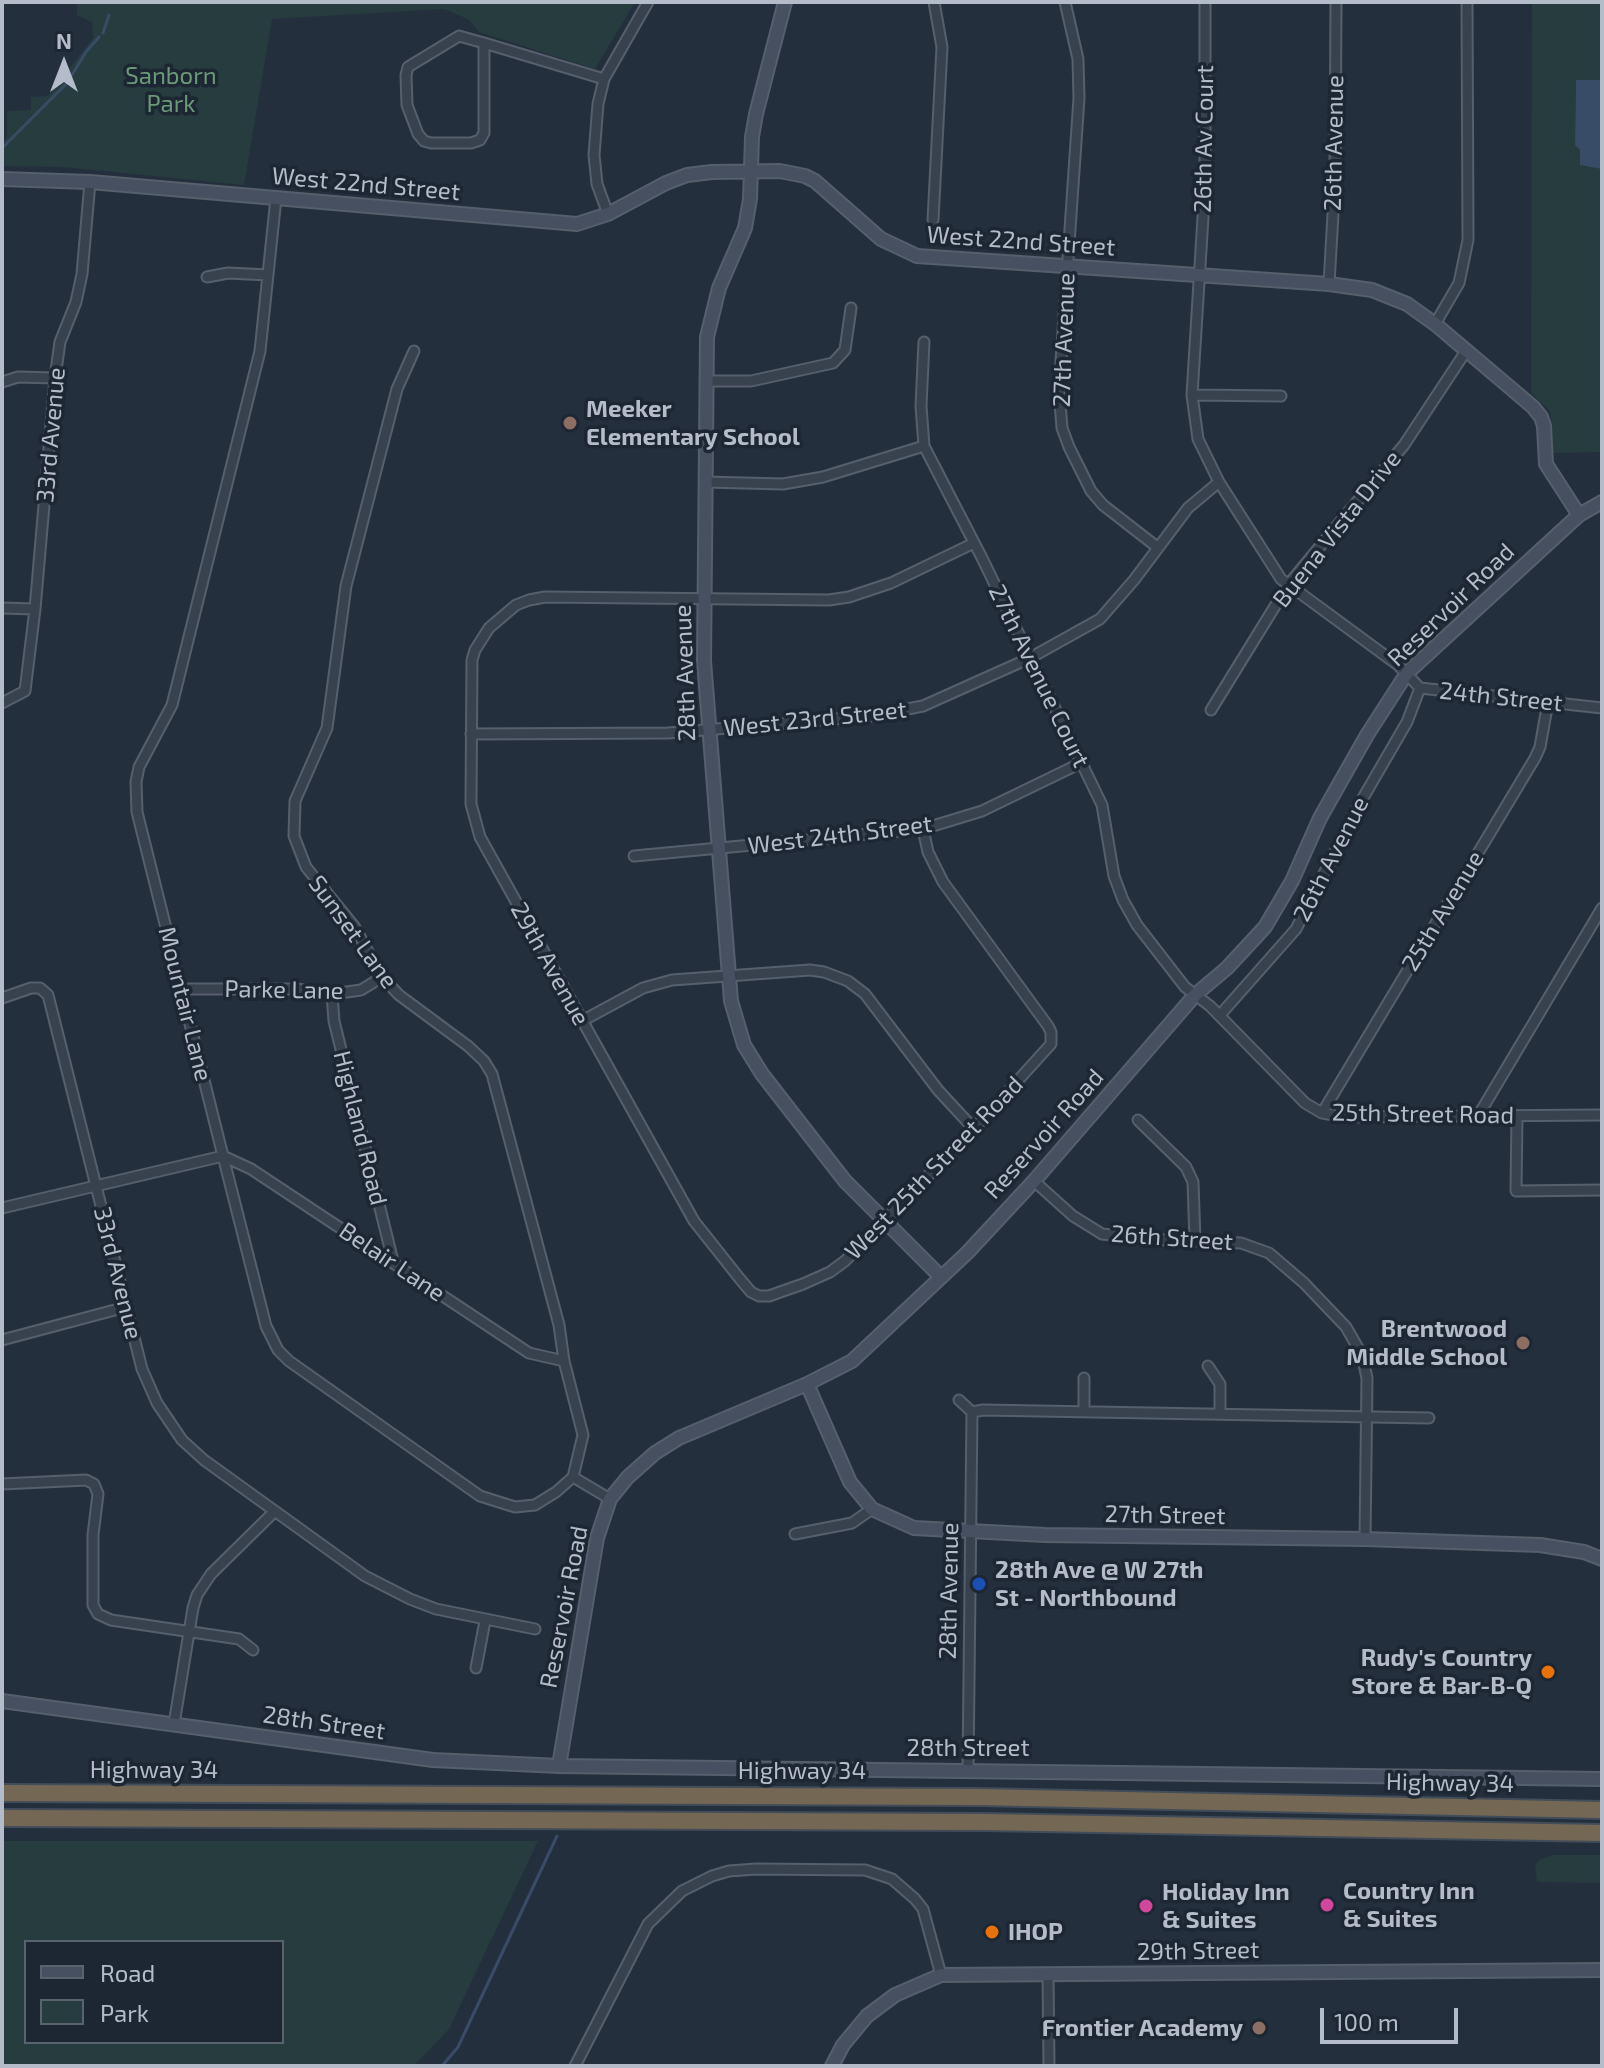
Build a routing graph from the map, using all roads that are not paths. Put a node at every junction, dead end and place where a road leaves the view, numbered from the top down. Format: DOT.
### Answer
graph roads {
  1 [pos="648,2"];
  2 [pos="785,2"];
  3 [pos="934,2"];
  4 [pos="1065,2"];
  5 [pos="1205,2"];
  6 [pos="1336,2"];
  7 [pos="1467,2"];
  8 [pos="484,43"];
  9 [pos="604,79"];
  10 [pos="752,171"];
  11 [pos="2,179"];
  12 [pos="90,182"];
  13 [pos="276,198"];
  14 [pos="608,214"];
  15 [pos="933,220"];
  16 [pos="1067,267"];
  17 [pos="268,275"];
  18 [pos="1200,276"];
  19 [pos="207,277"];
  20 [pos="1329,284"];
  21 [pos="851,308"];
  22 [pos="1435,324"];
  23 [pos="924,342"];
  24 [pos="414,351"];
  25 [pos="1466,351"];
  26 [pos="55,378"];
  27 [pos="706,381"];
  28 [pos="2,382"];
  29 [pos="1192,395"];
  30 [pos="1281,396"];
  31 [pos="924,446"];
  32 [pos="705,482"];
  33 [pos="1219,482"];
  34 [pos="1602,502"];
  35 [pos="1579,515"];
  36 [pos="974,543"];
  37 [pos="1157,547"];
  38 [pos="1288,585"];
  39 [pos="704,600"];
  40 [pos="2,608"];
  41 [pos="35,609"];
  42 [pos="1030,658"];
  43 [pos="1407,673"];
  44 [pos="1420,688"];
  45 [pos="1548,702"];
  46 [pos="2,703"];
  47 [pos="1602,708"];
  48 [pos="1211,710"];
  49 [pos="708,730"];
  50 [pos="471,734"];
  51 [pos="1081,763"];
  52 [pos="923,829"];
  53 [pos="718,849"];
  54 [pos="634,856"];
  55 [pos="1602,908"];
  56 [pos="728,976"];
  57 [pos="382,977"];
  58 [pos="182,989"];
  59 [pos="332,994"];
  60 [pos="1195,995"];
  61 [pos="2,998"];
  62 [pos="1220,1015"];
  63 [pos="582,1021"];
  64 [pos="1322,1113"];
  65 [pos="1602,1115"];
  66 [pos="1478,1116"];
  67 [pos="1517,1116"];
  68 [pos="1138,1120"];
  69 [pos="974,1129"];
  70 [pos="223,1156"];
  71 [pos="1034,1181"];
  72 [pos="97,1186"];
  73 [pos="1602,1190"];
  74 [pos="2,1208"];
  75 [pos="885,1219"];
  76 [pos="1195,1241"];
  77 [pos="393,1261"];
  78 [pos="941,1277"];
  79 [pos="759,1296"];
  80 [pos="126,1307"];
  81 [pos="2,1340"];
  82 [pos="564,1361"];
  83 [pos="1208,1366"];
  84 [pos="1084,1378"];
  85 [pos="807,1384"];
  86 [pos="959,1400"];
  87 [pos="1084,1411"];
  88 [pos="972,1412"];
  89 [pos="1220,1413"];
  90 [pos="1367,1416"];
  91 [pos="1429,1418"];
  92 [pos="573,1477"];
  93 [pos="2,1484"];
  94 [pos="610,1499"];
  95 [pos="872,1509"];
  96 [pos="275,1511"];
  97 [pos="972,1533"];
  98 [pos="795,1534"];
  99 [pos="1365,1539"];
  100 [pos="1602,1559"];
  101 [pos="485,1621"];
  102 [pos="535,1629"];
  103 [pos="189,1631"];
  104 [pos="253,1650"];
  105 [pos="476,1668"];
  106 [pos="2,1701"];
  107 [pos="174,1724"];
  108 [pos="559,1766"];
  109 [pos="968,1770"];
  110 [pos="1602,1779"];
  111 [pos="2,1793"];
  112 [pos="1602,1810"];
  113 [pos="2,1818"];
  114 [pos="1602,1833"];
  115 [pos="1602,1970"];
  116 [pos="941,1975"];
  117 [pos="1048,1975"];
  118 [pos="575,2066"];
  119 [pos="832,2066"];
  120 [pos="1049,2066"];
  1 -- 9 [label="street"];
  2 -- 10 [label="street, 28th Avenue"];
  3 -- 15 [label="street"];
  4 -- 16 [label="street, 27th Avenue"];
  5 -- 18 [label="street, 26th Av Court"];
  6 -- 20 [label="street, 26th Avenue"];
  7 -- 22 [label="street"];
  8 -- 8 [label="street"];
  8 -- 9 [label="street"];
  9 -- 14 [label="street"];
  10 -- 14 [label="street, West 22nd Street"];
  10 -- 16 [label="street, West 22nd Street"];
  10 -- 27 [label="street, 28th Avenue"];
  11 -- 12 [label="street, West 22nd Street"];
  12 -- 13 [label="street, West 22nd Street"];
  12 -- 26 [label="street, 33rd Avenue"];
  13 -- 14 [label="street, West 22nd Street"];
  13 -- 17 [label="street, Mountair Lane"];
  16 -- 18 [label="street, West 22nd Street"];
  16 -- 37 [label="street, 27th Avenue"];
  17 -- 19 [label="street"];
  17 -- 58 [label="street, Mountair Lane"];
  18 -- 20 [label="street, West 22nd Street"];
  18 -- 29 [label="street, 26th Av Court"];
  20 -- 22 [label="street, West 22nd Street"];
  21 -- 27 [label="street"];
  22 -- 25 [label="street, West 22nd Street"];
  23 -- 31 [label="street, 27th Avenue Court"];
  24 -- 57 [label="street, Sunset Lane"];
  25 -- 35 [label="street, West 22nd Street"];
  25 -- 38 [label="street, Buena Vista Drive"];
  26 -- 28 [label="street"];
  26 -- 41 [label="street, 33rd Avenue"];
  27 -- 32 [label="street, 28th Avenue"];
  29 -- 30 [label="street"];
  29 -- 33 [label="street, 26th Av Court"];
  31 -- 32 [label="street"];
  31 -- 36 [label="street, 27th Avenue Court"];
  32 -- 39 [label="street, 28th Avenue"];
  33 -- 37 [label="street, West 23rd Street"];
  33 -- 38 [label="street, 24th Street"];
  34 -- 35 [label="street, Reservoir Road"];
  35 -- 43 [label="street, Reservoir Road"];
  36 -- 39 [label="street"];
  36 -- 42 [label="street, 27th Avenue Court"];
  37 -- 42 [label="street, West 23rd Street"];
  38 -- 43 [label="street, 24th Street"];
  38 -- 48 [label="street, Buena Vista Drive"];
  39 -- 49 [label="street, 28th Avenue"];
  39 -- 50 [label="street, 29th Avenue"];
  40 -- 41 [label="street"];
  41 -- 46 [label="street, 33rd Avenue"];
  42 -- 49 [label="street, West 23rd Street"];
  42 -- 51 [label="street, 27th Avenue Court"];
  43 -- 44 [label="street, 24th Street"];
  43 -- 60 [label="street, Reservoir Road"];
  44 -- 45 [label="street, 24th Street"];
  44 -- 62 [label="street, 26th Avenue"];
  45 -- 47 [label="street, 24th Street"];
  45 -- 64 [label="street, 25th Avenue"];
  49 -- 50 [label="street, West 23rd Street"];
  49 -- 53 [label="street, 28th Avenue"];
  50 -- 63 [label="street, 29th Avenue"];
  51 -- 52 [label="street, West 24th Street"];
  51 -- 60 [label="street, 27th Avenue Court"];
  52 -- 53 [label="street, West 24th Street"];
  52 -- 69 [label="street, West 25th Street Road"];
  53 -- 54 [label="street, West 24th Street"];
  53 -- 56 [label="street, 28th Avenue"];
  55 -- 66 [label="street"];
  56 -- 63 [label="street"];
  56 -- 69 [label="street"];
  56 -- 75 [label="street, 28th Avenue"];
  57 -- 59 [label="street, Parke Lane"];
  57 -- 82 [label="street, Sunset Lane"];
  58 -- 59 [label="street, Parke Lane"];
  58 -- 70 [label="street, Mountair Lane"];
  59 -- 77 [label="street, Highland Road"];
  60 -- 62 [label="street, 25th Street Road"];
  60 -- 71 [label="street, Reservoir Road"];
  61 -- 72 [label="street, 33rd Avenue"];
  62 -- 64 [label="street, 25th Street Road"];
  63 -- 79 [label="street, 29th Avenue"];
  64 -- 66 [label="street, 25th Street Road"];
  65 -- 67 [label="street, 25th Street Road"];
  66 -- 67 [label="street, 25th Street Road"];
  67 -- 73 [label="street"];
  68 -- 76 [label="street"];
  69 -- 75 [label="street, West 25th Street Road"];
  70 -- 72 [label="street"];
  70 -- 77 [label="street, Belair Lane"];
  70 -- 92 [label="street, Mountair Lane"];
  71 -- 76 [label="street, 26th Street"];
  71 -- 78 [label="street, Reservoir Road"];
  72 -- 74 [label="street"];
  72 -- 80 [label="street, 33rd Avenue"];
  75 -- 78 [label="street, 28th Avenue"];
  75 -- 79 [label="street, West 25th Street Road"];
  76 -- 90 [label="street, 26th Street"];
  77 -- 82 [label="street, Belair Lane"];
  78 -- 85 [label="street, Reservoir Road"];
  80 -- 81 [label="street"];
  80 -- 96 [label="street, 33rd Avenue"];
  82 -- 92 [label="street, Sunset Lane"];
  83 -- 89 [label="street"];
  84 -- 87 [label="street"];
  85 -- 94 [label="street, Reservoir Road"];
  85 -- 95 [label="street, 27th Street"];
  86 -- 88 [label="street"];
  87 -- 88 [label="street"];
  87 -- 89 [label="street"];
  88 -- 97 [label="street, 28th Avenue"];
  89 -- 90 [label="street"];
  90 -- 91 [label="street"];
  90 -- 99 [label="street"];
  92 -- 94 [label="street"];
  93 -- 103 [label="street"];
  94 -- 108 [label="street, Reservoir Road"];
  95 -- 97 [label="street, 27th Street"];
  95 -- 98 [label="street"];
  96 -- 101 [label="street, 33rd Avenue"];
  96 -- 103 [label="street"];
  97 -- 99 [label="street, 27th Street"];
  97 -- 109 [label="street, 28th Avenue"];
  99 -- 100 [label="street, 27th Street"];
  101 -- 102 [label="street, 33rd Avenue"];
  101 -- 105 [label="street"];
  103 -- 104 [label="street"];
  103 -- 107 [label="street"];
  106 -- 107 [label="street, 28th Street"];
  107 -- 108 [label="street, 28th Street"];
  108 -- 109 [label="street, 28th Street"];
  109 -- 110 [label="street, 28th Street"];
  111 -- 112 [label="highway, Highway 34"];
  113 -- 114 [label="highway, Highway 34"];
  115 -- 117 [label="street, 29th Street"];
  116 -- 117 [label="street, 29th Street"];
  116 -- 118 [label="street"];
  116 -- 119 [label="street, 29th Street"];
  117 -- 120 [label="street"];
}
